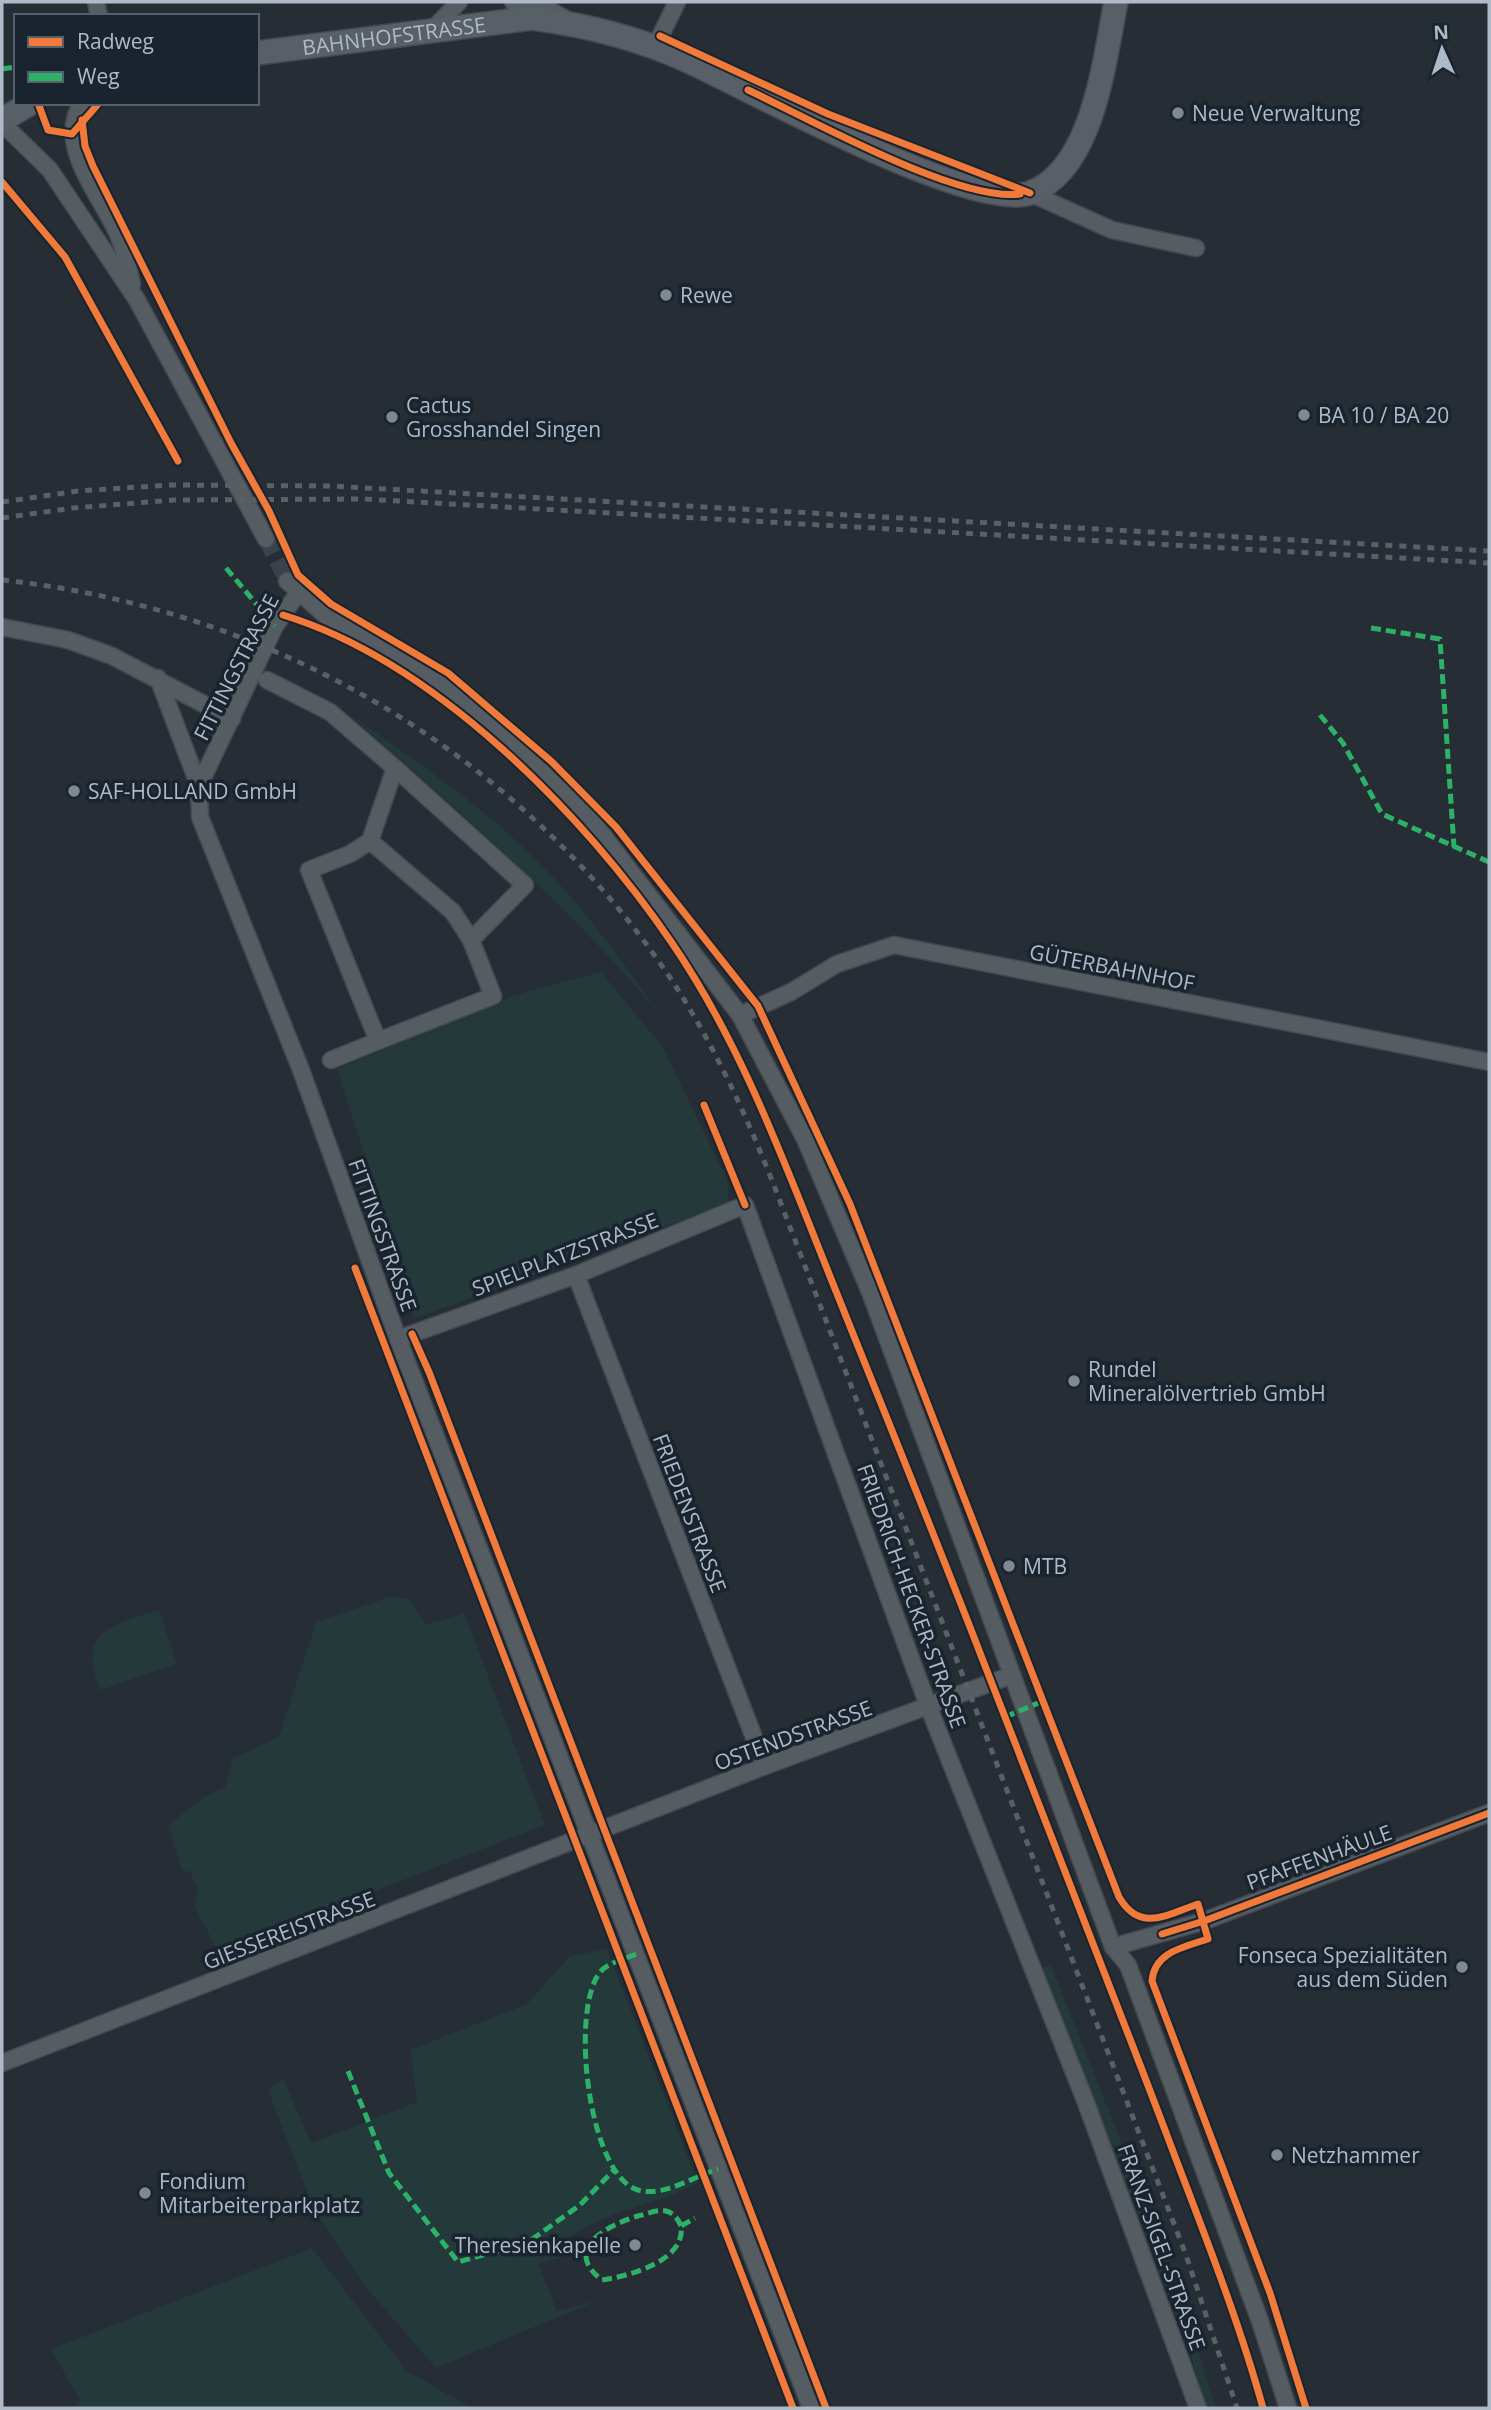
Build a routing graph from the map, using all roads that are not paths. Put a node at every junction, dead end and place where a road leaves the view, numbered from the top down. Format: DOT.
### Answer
graph roads {
  1 [pos="459,2"];
  2 [pos="513,2"];
  3 [pos="677,2"];
  4 [pos="1116,2"];
  5 [pos="534,10"];
  6 [pos="430,32"];
  7 [pos="655,47"];
  8 [pos="259,53"];
  9 [pos="28,105"];
  10 [pos="81,105"];
  11 [pos="2,122"];
  12 [pos="1030,193"];
  13 [pos="1196,248"];
  14 [pos="136,300"];
  15 [pos="265,539"];
  16 [pos="2,627"];
  17 [pos="158,678"];
  18 [pos="267,680"];
  19 [pos="232,719"];
  20 [pos="395,768"];
  21 [pos="199,786"];
  22 [pos="370,841"];
  23 [pos="471,940"];
  24 [pos="740,1015"];
  25 [pos="378,1041"];
  26 [pos="331,1060"];
  27 [pos="1489,1062"];
  28 [pos="746,1205"];
  29 [pos="576,1275"];
  30 [pos="398,1339"];
  31 [pos="1012,1675"];
  32 [pos="929,1708"];
  33 [pos="765,1766"];
  34 [pos="1489,1813"];
  35 [pos="590,1836"];
  36 [pos="1113,1947"];
  37 [pos="2,2063"];
  38 [pos="1085,2100"];
  39 [pos="811,2408"];
  40 [pos="1198,2408"];
  41 [pos="1288,2408"];
  1 -- 6 [label="street"];
  2 -- 5 [label="street"];
  3 -- 7 [label="street"];
  4 -- 12 [label="street"];
  5 -- 6 [label="street, BAHNHOFSTRASSE"];
  5 -- 7 [label="street, BAHNHOFSTRASSE"];
  6 -- 8 [label="street, BAHNHOFSTRASSE"];
  7 -- 12 [label="street, BAHNHOFSTRASSE"];
  9 -- 11 [label="street"];
  10 -- 14 [label="street"];
  11 -- 14 [label="street"];
  12 -- 13 [label="street"];
  14 -- 15 [label="street"];
  16 -- 17 [label="street"];
  17 -- 19 [label="street"];
  17 -- 21 [label="street"];
  18 -- 20 [label="street"];
  19 -- 21 [label="street, FITTINGSTRASSE"];
  19 -- 24 [label="street, FITTINGSTRASSE"];
  20 -- 22 [label="street"];
  20 -- 23 [label="street"];
  21 -- 30 [label="street, FITTINGSTRASSE"];
  22 -- 23 [label="street"];
  22 -- 25 [label="street"];
  23 -- 25 [label="street"];
  24 -- 27 [label="street, GÜTERBAHNHOF"];
  24 -- 31 [label="street"];
  25 -- 26 [label="street"];
  28 -- 29 [label="street, SPIELPLATZSTRASSE"];
  28 -- 32 [label="street, FRIEDRICH-HECKER-STRASSE"];
  29 -- 30 [label="street, SPIELPLATZSTRASSE"];
  29 -- 33 [label="street, FRIEDENSTRASSE"];
  30 -- 35 [label="street, FITTINGSTRASSE"];
  31 -- 32 [label="street, OSTENDSTRASSE"];
  31 -- 36 [label="street"];
  32 -- 33 [label="street, OSTENDSTRASSE"];
  32 -- 38 [label="street, FRIEDRICH-HECKER-STRASSE"];
  33 -- 35 [label="street, OSTENDSTRASSE"];
  34 -- 36 [label="street, PFAFFENHÄULE"];
  35 -- 37 [label="street, GIESSEREISTRASSE"];
  35 -- 39 [label="street, FITTINGSTRASSE"];
  36 -- 41 [label="street"];
  38 -- 40 [label="street, FRANZ-SIGEL-STRASSE"];
}
